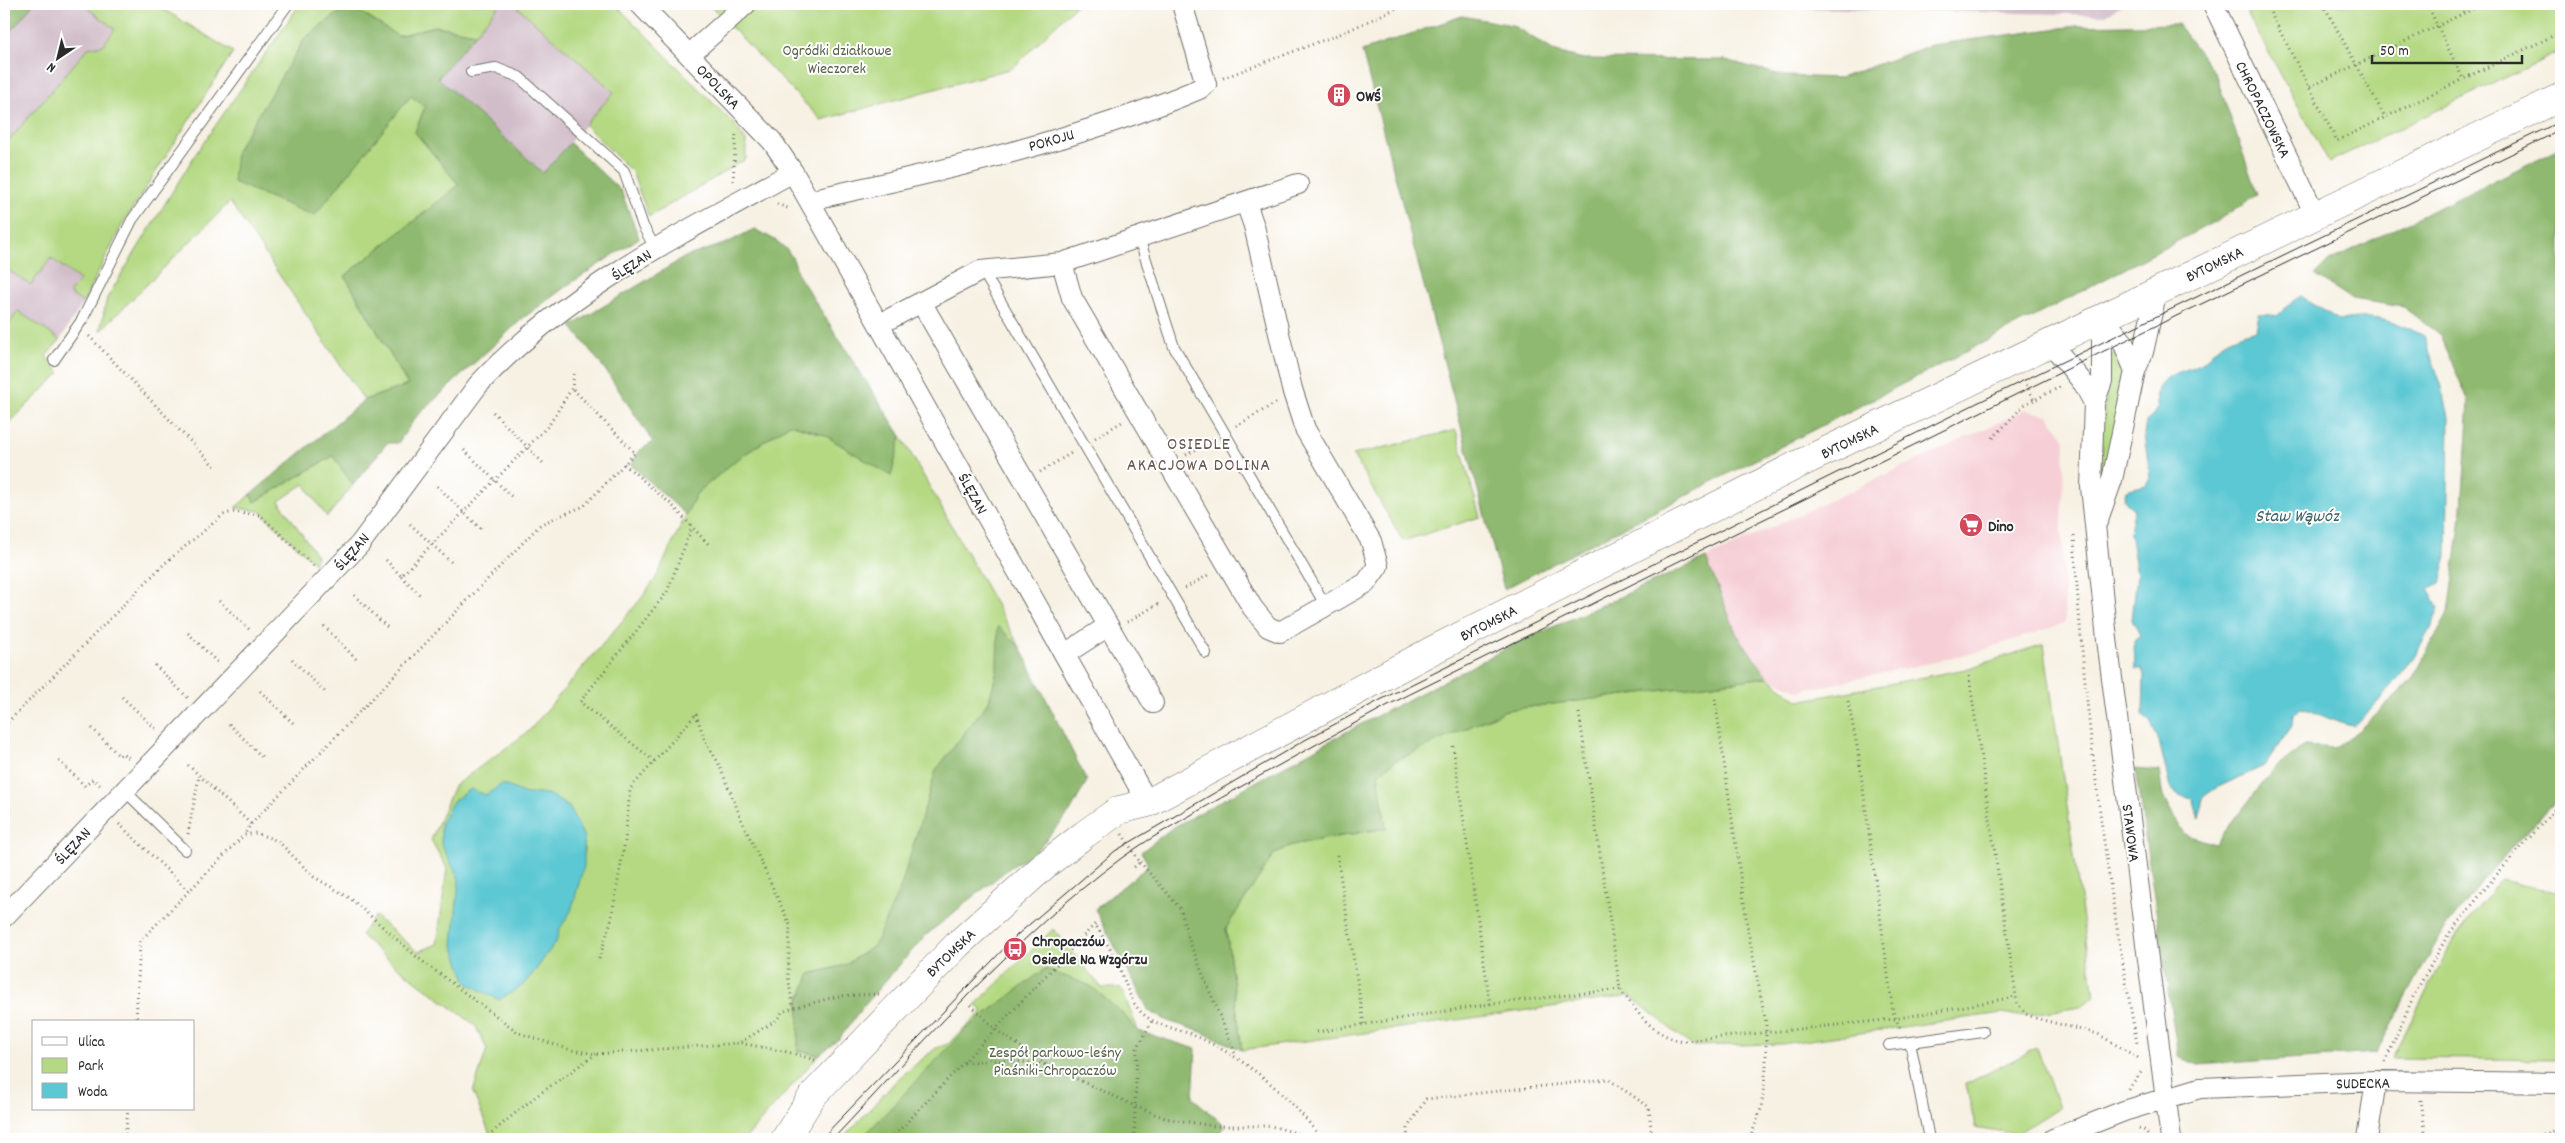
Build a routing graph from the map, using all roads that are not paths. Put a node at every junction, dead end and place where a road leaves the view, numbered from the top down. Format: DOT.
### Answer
graph roads {
  1 [pos="288,4"];
  2 [pos="640,4"];
  3 [pos="746,4"];
  4 [pos="1182,4"];
  5 [pos="2213,4"];
  6 [pos="690,55"];
  7 [pos="471,72"];
  8 [pos="2561,97"];
  9 [pos="793,172"];
  10 [pos="1298,184"];
  11 [pos="811,203"];
  12 [pos="1246,203"];
  13 [pos="2315,214"];
  14 [pos="1139,238"];
  15 [pos="655,248"];
  16 [pos="1062,263"];
  17 [pos="985,271"];
  18 [pos="2157,290"];
  19 [pos="921,302"];
  20 [pos="2102,317"];
  21 [pos="880,324"];
  22 [pos="2050,342"];
  23 [pos="54,360"];
  24 [pos="2135,371"];
  25 [pos="2094,403"];
  26 [pos="2096,526"];
  27 [pos="1326,606"];
  28 [pos="1108,626"];
  29 [pos="1206,653"];
  30 [pos="1065,654"];
  31 [pos="1153,703"];
  32 [pos="124,790"];
  33 [pos="1148,803"];
  34 [pos="185,850"];
  35 [pos="4,917"];
  36 [pos="1983,1032"];
  37 [pos="1906,1043"];
  38 [pos="1889,1046"];
  39 [pos="2381,1073"];
  40 [pos="2561,1083"];
  41 [pos="2166,1098"];
  42 [pos="785,1139"];
  43 [pos="1929,1139"];
  44 [pos="2053,1139"];
  45 [pos="2171,1139"];
  46 [pos="2367,1139"];
  1 -- 23 [label="lane"];
  2 -- 6 [label="street, OPOLSKA"];
  3 -- 6 [label="street"];
  4 -- 11 [label="street, POKOJU"];
  5 -- 13 [label="street, CHROPACZOWSKA"];
  6 -- 9 [label="street, OPOLSKA"];
  7 -- 15 [label="lane"];
  8 -- 13 [label="main road, BYTOMSKA"];
  9 -- 11 [label="street, ŚLĘZAN"];
  9 -- 15 [label="street, ŚLĘZAN"];
  10 -- 12 [label="street"];
  11 -- 21 [label="street, ŚLĘZAN"];
  12 -- 14 [label="street"];
  12 -- 27 [label="street"];
  13 -- 18 [label="main road, BYTOMSKA"];
  14 -- 16 [label="street"];
  14 -- 27 [label="lane"];
  15 -- 32 [label="street, ŚLĘZAN"];
  16 -- 17 [label="street"];
  16 -- 27 [label="street"];
  17 -- 19 [label="street"];
  17 -- 29 [label="lane"];
  18 -- 20 [label="main road, BYTOMSKA"];
  18 -- 24 [label="street"];
  19 -- 21 [label="street"];
  19 -- 28 [label="street"];
  20 -- 22 [label="main road, BYTOMSKA"];
  20 -- 24 [label="street"];
  20 -- 25 [label="street"];
  21 -- 30 [label="street, ŚLĘZAN"];
  22 -- 25 [label="street"];
  22 -- 33 [label="main road, BYTOMSKA"];
  24 -- 26 [label="street"];
  25 -- 26 [label="street, STAWOWA"];
  26 -- 41 [label="street, STAWOWA"];
  28 -- 30 [label="street"];
  28 -- 31 [label="street"];
  30 -- 33 [label="street, ŚLĘZAN"];
  32 -- 34 [label="lane"];
  32 -- 35 [label="street, ŚLĘZAN"];
  33 -- 42 [label="main road, BYTOMSKA"];
  36 -- 37 [label="lane"];
  37 -- 38 [label="lane"];
  37 -- 43 [label="lane"];
  39 -- 40 [label="street, SUDECKA"];
  39 -- 41 [label="street, SUDECKA"];
  39 -- 46 [label="street"];
  41 -- 44 [label="street, SUDECKA"];
  41 -- 45 [label="street, STAWOWA"];
}
